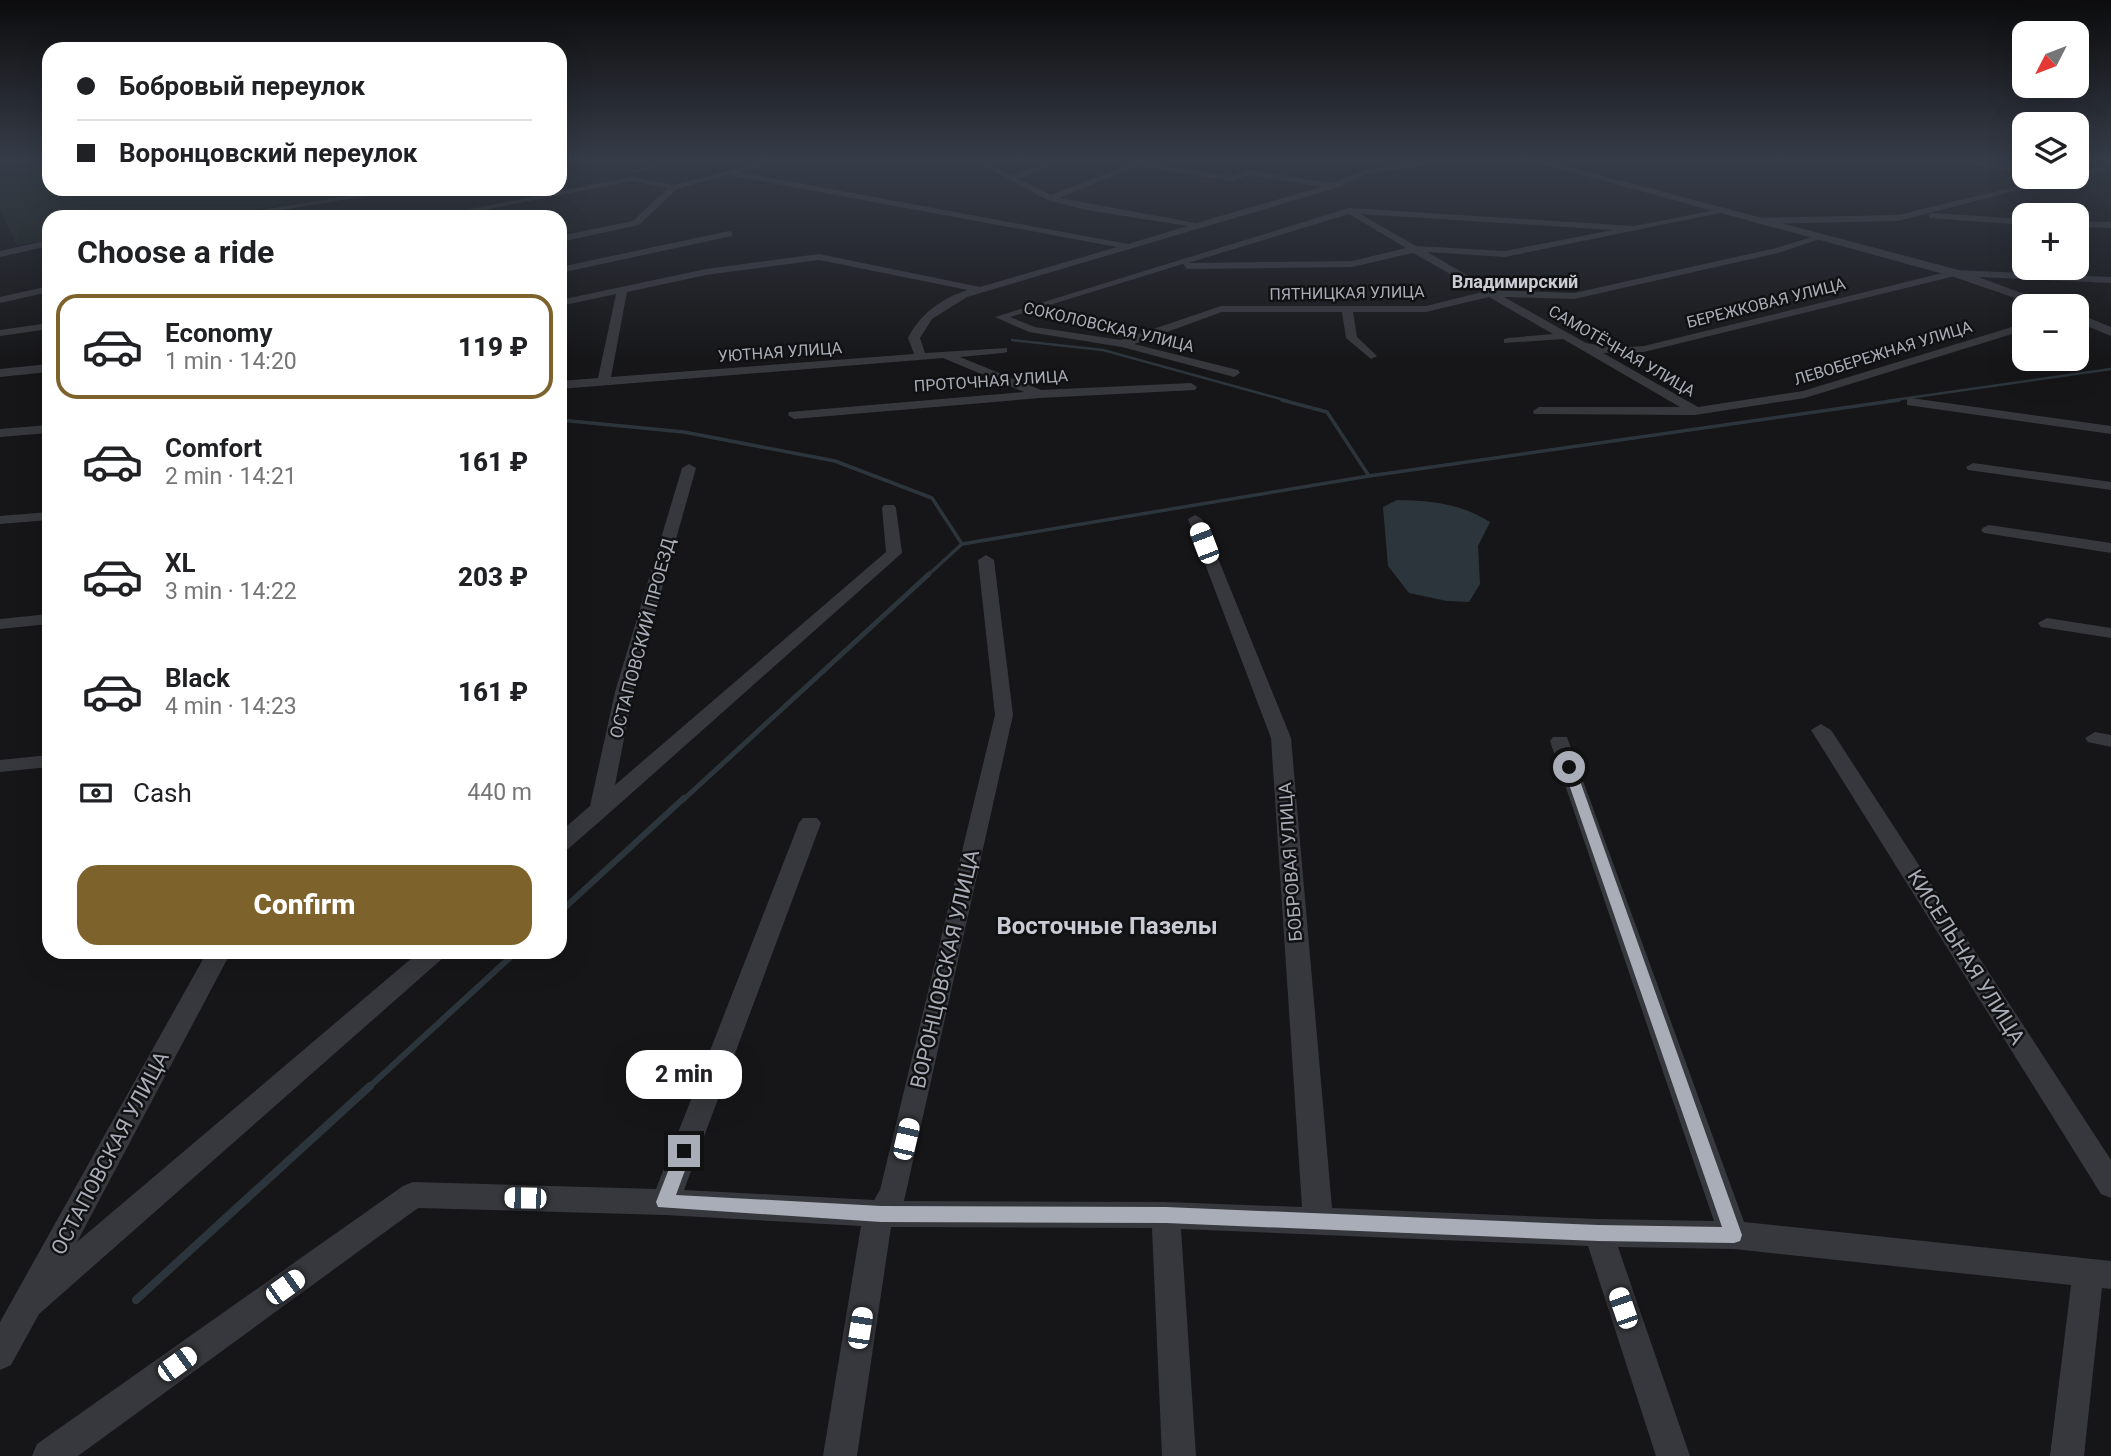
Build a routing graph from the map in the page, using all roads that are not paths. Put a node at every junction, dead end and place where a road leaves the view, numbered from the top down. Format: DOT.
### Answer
graph roads {
  1 [pos="617,227"];
  2 [pos="1024,227"];
  3 [pos="1197,227"];
  4 [pos="1296,227"];
  5 [pos="1377,227"];
  6 [pos="1603,227"];
  7 [pos="1646,227"];
  8 [pos="1785,227"];
  9 [pos="1636,229"];
  10 [pos="729,234"];
  11 [pos="1821,237"];
  12 [pos="567,238"];
  13 [pos="42,245"];
  14 [pos="1128,246"];
  15 [pos="1416,249"];
  16 [pos="0,254"];
  17 [pos="1165,266"];
  18 [pos="567,269"];
  19 [pos="1955,273"];
  20 [pos="2111,280"];
  21 [pos="622,289"];
  22 [pos="977,290"];
  23 [pos="42,291"];
  24 [pos="1491,293"];
  25 [pos="2015,294"];
  26 [pos="0,300"];
  27 [pos="567,301"];
  28 [pos="1347,311"];
  29 [pos="2089,322"];
  30 [pos="42,327"];
  31 [pos="2012,330"];
  32 [pos="2111,332"];
  33 [pos="0,333"];
  34 [pos="1564,336"];
  35 [pos="1508,341"];
  36 [pos="1122,344"];
  37 [pos="1583,346"];
  38 [pos="1003,350"];
  39 [pos="944,355"];
  40 [pos="1371,356"];
  41 [pos="921,357"];
  42 [pos="42,369"];
  43 [pos="0,373"];
  44 [pos="1234,373"];
  45 [pos="604,381"];
  46 [pos="567,384"];
  47 [pos="1192,387"];
  48 [pos="1040,394"];
  49 [pos="1911,402"];
  50 [pos="1539,411"];
  51 [pos="1695,411"];
  52 [pos="794,415"];
  53 [pos="42,430"];
  54 [pos="2111,430"];
  55 [pos="0,433"];
  56 [pos="1973,467"];
  57 [pos="689,468"];
  58 [pos="2111,486"];
  59 [pos="889,508"];
  60 [pos="42,517"];
  61 [pos="1195,519"];
  62 [pos="0,520"];
  63 [pos="1989,530"];
  64 [pos="2111,548"];
  65 [pos="986,561"];
  66 [pos="42,620"];
  67 [pos="2047,623"];
  68 [pos="0,624"];
  69 [pos="2111,634"];
  70 [pos="1821,730"];
  71 [pos="1560,741"];
  72 [pos="42,762"];
  73 [pos="0,766"];
  74 [pos="600,810"];
  75 [pos="810,823"];
  76 [pos="567,838"];
  77 [pos="215,959"];
  78 [pos="427,959"];
  79 [pos="2111,1185"];
  80 [pos="664,1202"];
  81 [pos="881,1214"];
  82 [pos="1166,1215"];
  83 [pos="1318,1221"];
  84 [pos="1598,1233"];
  85 [pos="1734,1235"];
  86 [pos="2100,1274"];
  87 [pos="28,1303"];
  88 [pos="0,1354"];
  89 [pos="48,1456"];
  90 [pos="840,1456"];
  91 [pos="1179,1456"];
  92 [pos="1673,1456"];
  93 [pos="2067,1456"];
  1 -- 12 [label="street"];
  2 -- 14 [label="street"];
  3 -- 14 [label="street"];
  4 -- 17 [label="street, СОКОЛОВСКАЯ УЛИЦА"];
  5 -- 15 [label="street, САМОТЁЧНАЯ УЛИЦА"];
  6 -- 9 [label="street, СОКОЛОВСКАЯ УЛИЦА"];
  7 -- 9 [label="street"];
  8 -- 11 [label="street"];
  9 -- 15 [label="street"];
  10 -- 18 [label="street"];
  11 -- 19 [label="street"];
  11 -- 24 [label="street, ПЯТНИЦКАЯ УЛИЦА"];
  13 -- 16 [label="street"];
  14 -- 22 [label="street"];
  15 -- 17 [label="street"];
  15 -- 24 [label="street, САМОТЁЧНАЯ УЛИЦА"];
  17 -- 36 [label="street, СОКОЛОВСКАЯ УЛИЦА"];
  19 -- 20 [label="street, БЕРЕЖКОВАЯ УЛИЦА"];
  19 -- 25 [label="street"];
  19 -- 37 [label="street, БЕРЕЖКОВАЯ УЛИЦА"];
  21 -- 22 [label="street"];
  21 -- 27 [label="street"];
  21 -- 45 [label="street"];
  22 -- 41 [label="street"];
  23 -- 26 [label="street"];
  24 -- 28 [label="street, ПЯТНИЦКАЯ УЛИЦА"];
  24 -- 34 [label="street, САМОТЁЧНАЯ УЛИЦА"];
  28 -- 36 [label="street, ПЯТНИЦКАЯ УЛИЦА"];
  28 -- 40 [label="street"];
  29 -- 32 [label="street"];
  30 -- 33 [label="street"];
  31 -- 51 [label="street, ЛЕВОБЕРЕЖНАЯ УЛИЦА"];
  34 -- 35 [label="street"];
  34 -- 37 [label="street, САМОТЁЧНАЯ УЛИЦА"];
  36 -- 44 [label="street, СОКОЛОВСКАЯ УЛИЦА"];
  37 -- 51 [label="street, САМОТЁЧНАЯ УЛИЦА"];
  38 -- 39 [label="street, УЮТНАЯ УЛИЦА"];
  39 -- 41 [label="street, УЮТНАЯ УЛИЦА"];
  39 -- 48 [label="street"];
  41 -- 45 [label="street, УЮТНАЯ УЛИЦА"];
  42 -- 43 [label="street"];
  45 -- 46 [label="street, УЮТНАЯ УЛИЦА"];
  47 -- 48 [label="street, ПРОТОЧНАЯ УЛИЦА"];
  48 -- 52 [label="street, ПРОТОЧНАЯ УЛИЦА"];
  49 -- 54 [label="street"];
  50 -- 51 [label="street, ЛЕВОБЕРЕЖНАЯ УЛИЦА"];
  53 -- 55 [label="street"];
  56 -- 58 [label="street"];
  57 -- 74 [label="street, ОСТАПОВСКИЙ ПРОЕЗД"];
  59 -- 74 [label="street"];
  60 -- 62 [label="street"];
  61 -- 83 [label="street, БОБРОВАЯ УЛИЦА"];
  63 -- 64 [label="street"];
  65 -- 81 [label="street, ВОРОНЦОВСКАЯ УЛИЦА"];
  66 -- 68 [label="street"];
  67 -- 69 [label="street"];
  70 -- 79 [label="street, КИСЕЛЬНАЯ УЛИЦА"];
  71 -- 85 [label="street"];
  72 -- 73 [label="street"];
  74 -- 76 [label="street"];
  75 -- 80 [label="street"];
  77 -- 87 [label="street, ОСТАПОВСКАЯ УЛИЦА"];
  78 -- 87 [label="street"];
  80 -- 81 [label="street"];
  80 -- 89 [label="street"];
  81 -- 82 [label="street"];
  81 -- 90 [label="street, ВОРОНЦОВСКАЯ УЛИЦА"];
  82 -- 83 [label="street"];
  82 -- 91 [label="street"];
  83 -- 84 [label="street"];
  84 -- 85 [label="street"];
  84 -- 92 [label="street"];
  85 -- 86 [label="street"];
  86 -- 93 [label="street"];
  87 -- 88 [label="street, ОСТАПОВСКАЯ УЛИЦА"];
}
